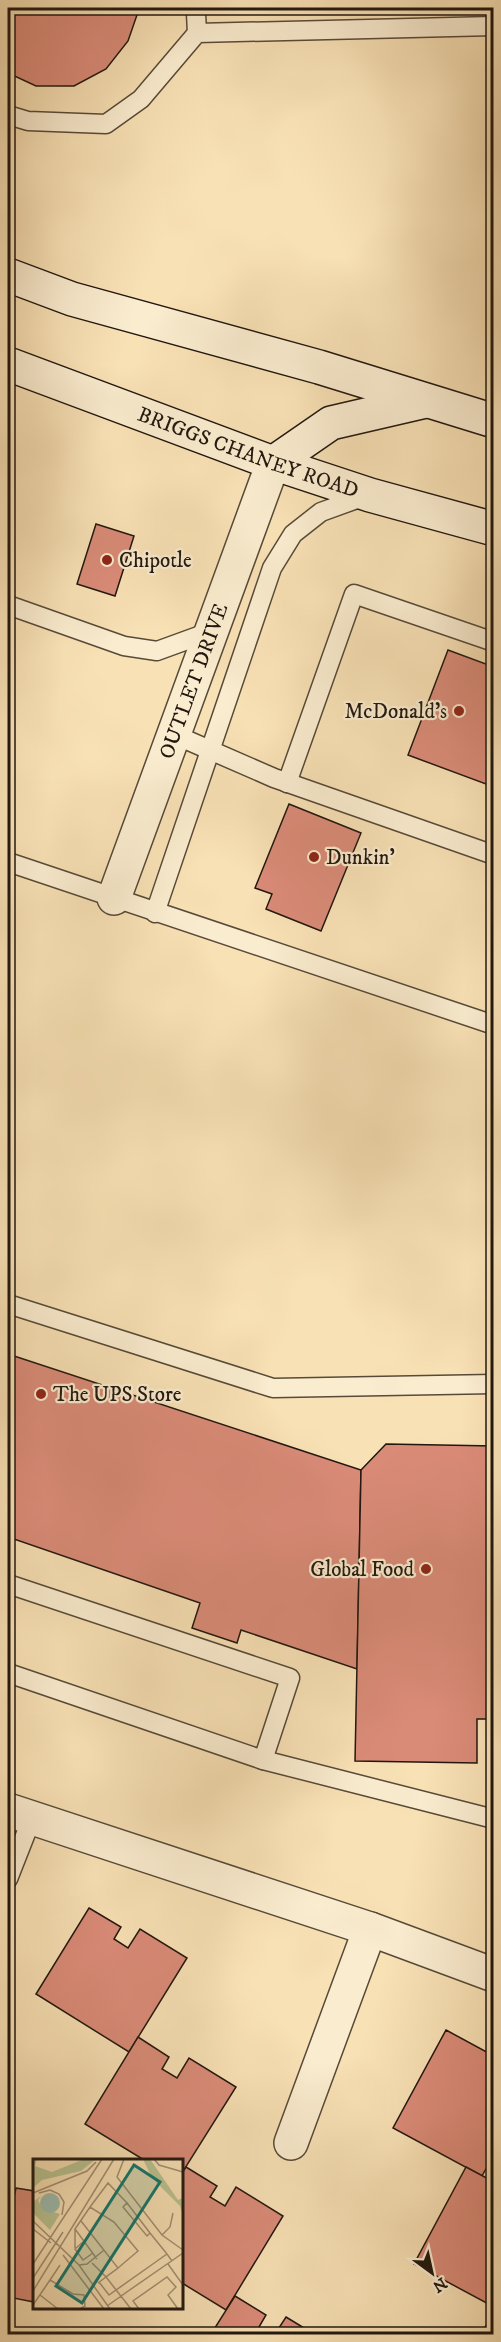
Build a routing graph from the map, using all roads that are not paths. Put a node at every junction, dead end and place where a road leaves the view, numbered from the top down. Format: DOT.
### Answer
graph roads {
  1 [pos="196,13"];
  2 [pos="494,26"];
  3 [pos="197,33"];
  4 [pos="8,116"];
  5 [pos="8,275"];
  6 [pos="8,364"];
  7 [pos="428,401"];
  8 [pos="494,421"];
  9 [pos="273,463"];
  10 [pos="370,495"];
  11 [pos="494,529"];
  12 [pos="8,605"];
  13 [pos="212,631"];
  14 [pos="494,642"];
  15 [pos="173,734"];
  16 [pos="210,749"];
  17 [pos="287,783"];
  18 [pos="494,855"];
  19 [pos="8,862"];
  20 [pos="114,898"];
  21 [pos="155,913"];
  22 [pos="494,1025"];
  23 [pos="8,1305"];
  24 [pos="494,1384"];
  25 [pos="8,1584"];
  26 [pos="8,1672"];
  27 [pos="263,1760"];
  28 [pos="20,1814"];
  29 [pos="494,1819"];
  30 [pos="8,1879"];
  31 [pos="370,1929"];
  32 [pos="494,1975"];
  33 [pos="291,2143"];
  1 -- 3 [label="lane"];
  2 -- 3 [label="lane"];
  3 -- 4 [label="lane"];
  5 -- 7 [label="main road"];
  6 -- 9 [label="main road, BRIGGS CHANEY ROAD"];
  7 -- 8 [label="main road"];
  7 -- 9 [label="main road"];
  9 -- 10 [label="main road, BRIGGS CHANEY ROAD"];
  9 -- 13 [label="main road, OUTLET DRIVE"];
  10 -- 11 [label="main road, BRIGGS CHANEY ROAD"];
  10 -- 16 [label="lane"];
  12 -- 13 [label="lane"];
  13 -- 15 [label="main road, OUTLET DRIVE"];
  14 -- 17 [label="lane"];
  15 -- 16 [label="lane"];
  15 -- 20 [label="main road, OUTLET DRIVE"];
  16 -- 17 [label="lane"];
  16 -- 21 [label="lane"];
  17 -- 18 [label="lane"];
  19 -- 20 [label="lane"];
  20 -- 21 [label="lane"];
  21 -- 22 [label="lane"];
  23 -- 24 [label="lane"];
  25 -- 27 [label="lane"];
  26 -- 27 [label="lane"];
  27 -- 29 [label="lane"];
  28 -- 30 [label="lane"];
  28 -- 31 [label="main road"];
  31 -- 32 [label="main road"];
  31 -- 33 [label="main road"];
}
